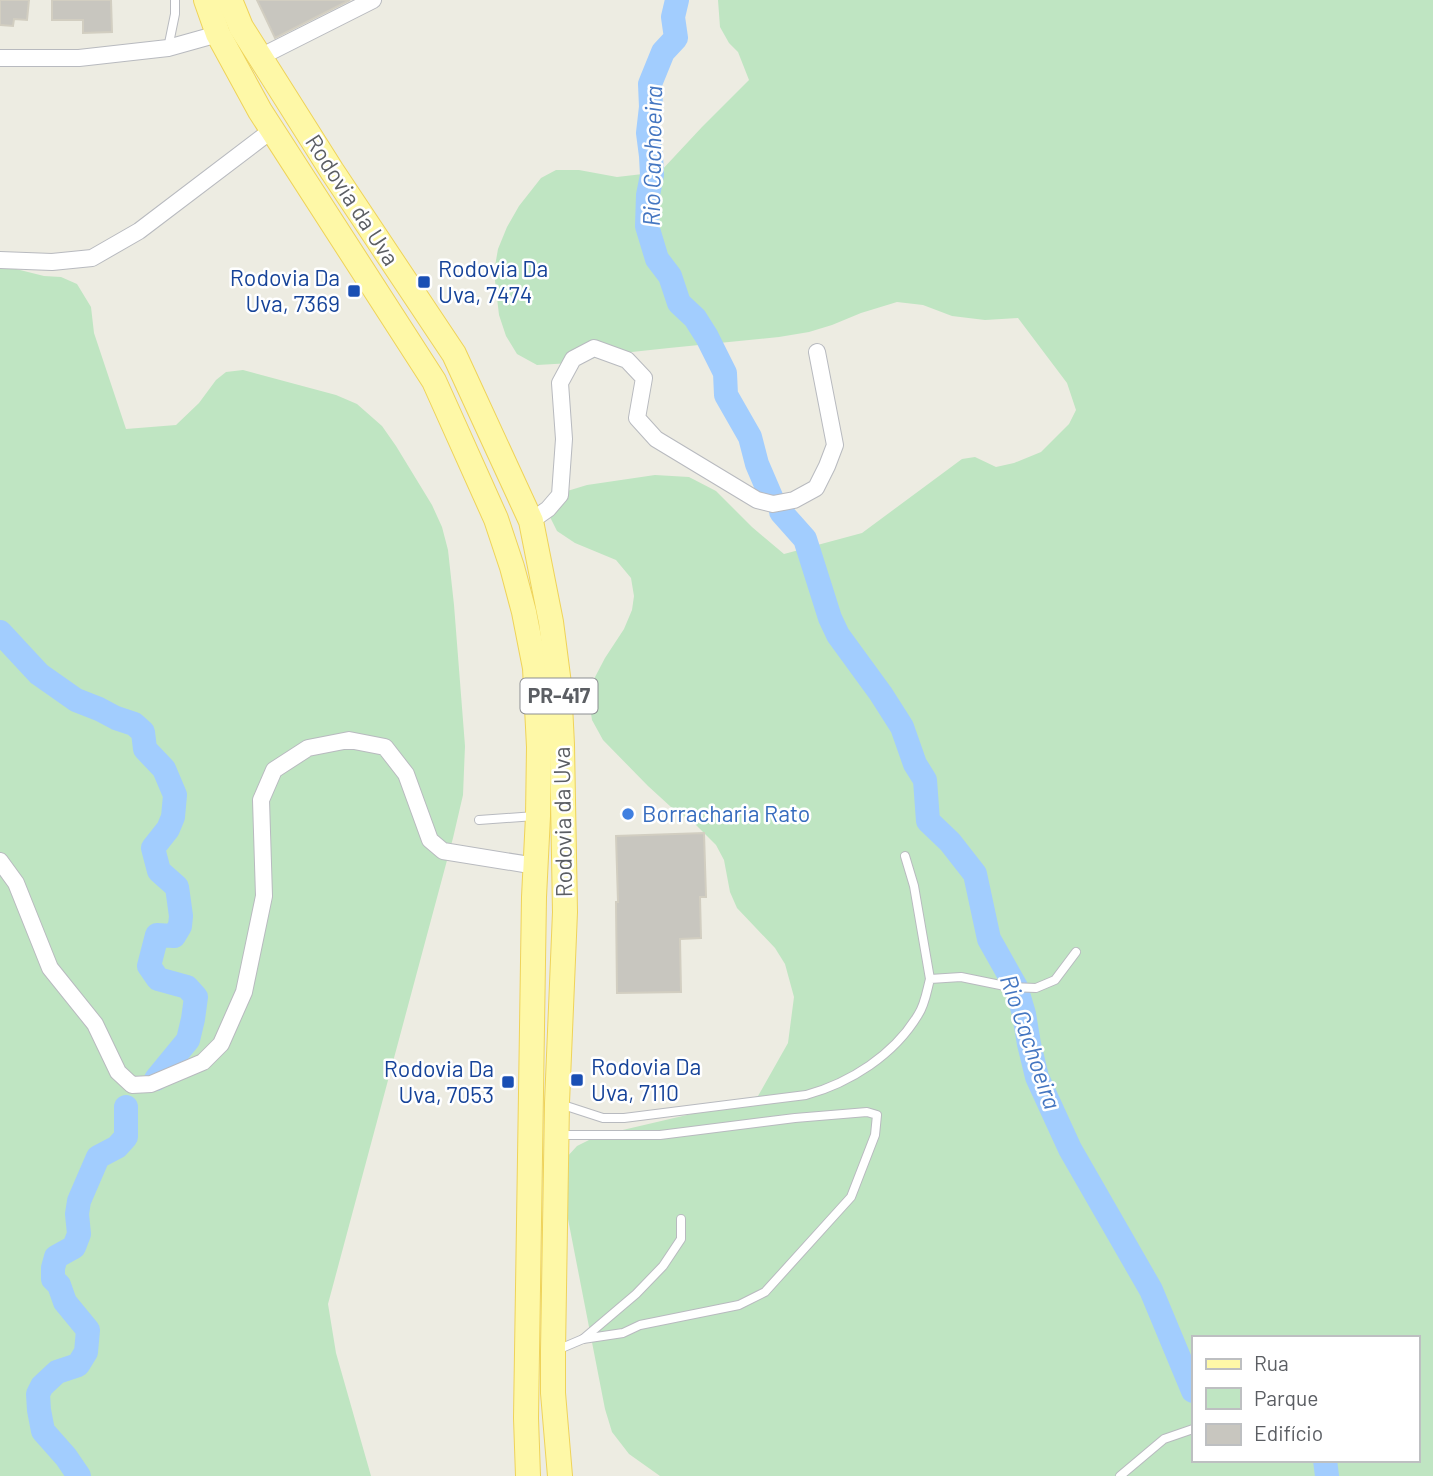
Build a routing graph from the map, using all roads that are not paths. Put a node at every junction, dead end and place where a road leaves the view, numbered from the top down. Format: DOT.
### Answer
graph roads {
  1 [pos="175,0"];
  2 [pos="225,0"];
  3 [pos="373,0"];
  4 [pos="218,34"];
  5 [pos="168,48"];
  6 [pos="260,57"];
  7 [pos="0,58"];
  8 [pos="272,130"];
  9 [pos="0,260"];
  10 [pos="817,352"];
  11 [pos="531,521"];
  12 [pos="538,816"];
  13 [pos="479,820"];
  14 [pos="905,856"];
  15 [pos="0,861"];
  16 [pos="536,866"];
  17 [pos="1076,952"];
  18 [pos="930,979"];
  19 [pos="557,1103"];
  20 [pos="558,1135"];
  21 [pos="681,1219"];
  22 [pos="583,1339"];
  23 [pos="553,1351"];
  24 [pos="1192,1429"];
  25 [pos="527,1476"];
  26 [pos="560,1476"];
  27 [pos="1120,1476"];
  1 -- 5 [label="lane"];
  2 -- 4 [label="main road, Rodovia da Uva / PR-417"];
  2 -- 6 [label="main road, Rodovia da Uva / PR-417"];
  3 -- 6 [label="street"];
  4 -- 5 [label="street"];
  4 -- 8 [label="main road, Rodovia da Uva / PR-417"];
  5 -- 7 [label="street"];
  6 -- 11 [label="main road, Rodovia da Uva / PR-417"];
  8 -- 9 [label="street"];
  8 -- 12 [label="main road, Rodovia da Uva / PR-417"];
  10 -- 11 [label="street"];
  11 -- 19 [label="main road, Rodovia da Uva / PR-417"];
  12 -- 13 [label="lane"];
  12 -- 16 [label="main road, Rodovia da Uva / PR-417"];
  14 -- 18 [label="lane"];
  15 -- 16 [label="street"];
  16 -- 25 [label="main road, Rodovia da Uva / PR-417"];
  17 -- 18 [label="lane"];
  18 -- 19 [label="lane"];
  19 -- 20 [label="main road, Rodovia da Uva / PR-417"];
  20 -- 22 [label="lane"];
  20 -- 23 [label="main road, Rodovia da Uva / PR-417"];
  21 -- 22 [label="lane"];
  22 -- 23 [label="lane"];
  23 -- 26 [label="main road, Rodovia da Uva / PR-417"];
  24 -- 27 [label="lane"];
}
